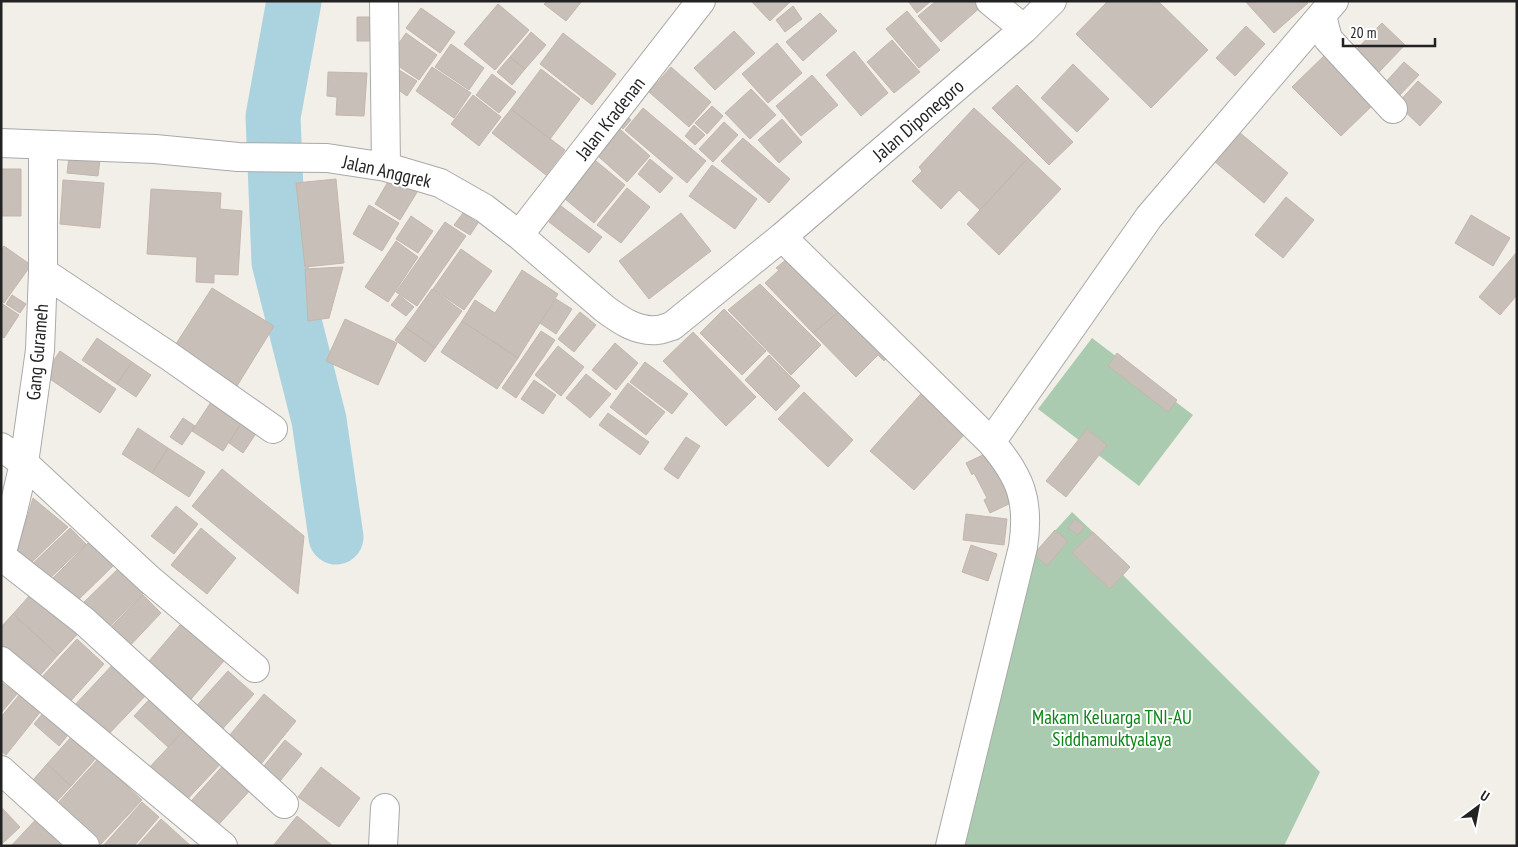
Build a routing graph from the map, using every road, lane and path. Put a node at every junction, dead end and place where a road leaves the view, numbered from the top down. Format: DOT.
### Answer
graph roads {
  1 [pos="384,1"];
  2 [pos="701,1"];
  3 [pos="990,1"];
  4 [pos="1052,1"];
  5 [pos="1328,9"];
  6 [pos="1024,29"];
  7 [pos="1393,109"];
  8 [pos="1,143"];
  9 [pos="43,145"];
  10 [pos="386,167"];
  11 [pos="519,235"];
  12 [pos="782,237"];
  13 [pos="43,272"];
  14 [pos="273,430"];
  15 [pos="991,442"];
  16 [pos="1,447"];
  17 [pos="24,463"];
  18 [pos="1,556"];
  19 [pos="1,661"];
  20 [pos="255,668"];
  21 [pos="1,770"];
  22 [pos="284,804"];
  23 [pos="385,808"];
  24 [pos="85,846"];
  25 [pos="223,846"];
  26 [pos="383,846"];
  27 [pos="950,846"];
  1 -- 10 [label="street"];
  2 -- 11 [label="street, Jalan Kradenan"];
  3 -- 6 [label="street"];
  4 -- 6 [label="street, Jalan Diponegoro"];
  5 -- 7 [label="street"];
  5 -- 15 [label="street"];
  6 -- 12 [label="street, Jalan Diponegoro"];
  8 -- 9 [label="street, Jalan Anggrek"];
  9 -- 10 [label="street, Jalan Anggrek"];
  9 -- 13 [label="street, Gang Gurameh"];
  10 -- 11 [label="street, Jalan Anggrek"];
  11 -- 12 [label="street, Jalan Anggrek"];
  12 -- 15 [label="street"];
  13 -- 14 [label="street"];
  13 -- 17 [label="street, Gang Gurameh"];
  15 -- 27 [label="street"];
  16 -- 17 [label="street"];
  17 -- 18 [label="street, Gang Gurameh"];
  17 -- 20 [label="street"];
  18 -- 22 [label="street"];
  19 -- 25 [label="street"];
  21 -- 24 [label="street"];
  23 -- 26 [label="street"];
}
